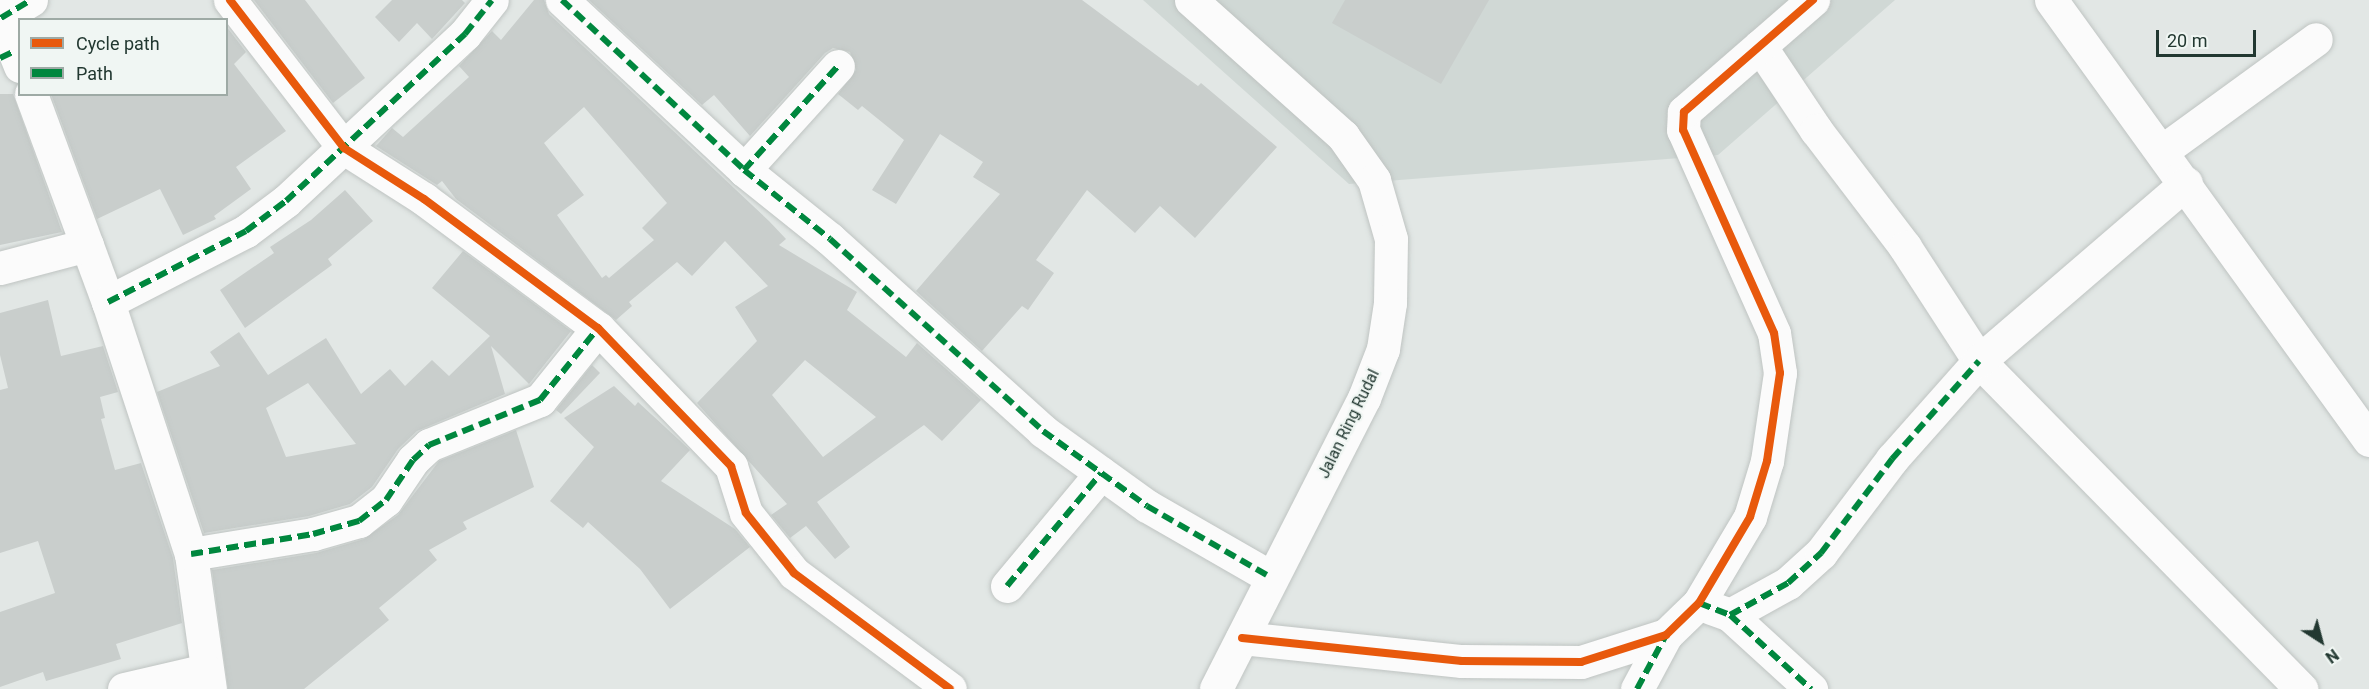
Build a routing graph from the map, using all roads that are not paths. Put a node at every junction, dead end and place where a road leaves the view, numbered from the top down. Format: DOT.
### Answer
graph roads {
  1 [pos="31,0"];
  2 [pos="230,0"];
  3 [pos="492,0"];
  4 [pos="562,0"];
  5 [pos="1191,0"];
  6 [pos="1813,0"];
  7 [pos="2051,0"];
  8 [pos="0,17"];
  9 [pos="2316,39"];
  10 [pos="1760,46"];
  11 [pos="11,59"];
  12 [pos="838,66"];
  13 [pos="33,96"];
  14 [pos="344,148"];
  15 [pos="2162,151"];
  16 [pos="744,170"];
  17 [pos="2186,183"];
  18 [pos="87,245"];
  19 [pos="0,268"];
  20 [pos="108,302"];
  21 [pos="598,328"];
  22 [pos="1978,361"];
  23 [pos="2369,440"];
  24 [pos="1101,473"];
  25 [pos="191,554"];
  26 [pos="1272,578"];
  27 [pos="1007,586"];
  28 [pos="1699,603"];
  29 [pos="1730,615"];
  30 [pos="1666,634"];
  31 [pos="1242,638"];
  32 [pos="208,680"];
  33 [pos="124,689"];
  34 [pos="950,689"];
  35 [pos="1216,689"];
  36 [pos="1638,689"];
  37 [pos="1811,689"];
  38 [pos="2301,689"];
  1 -- 8 [label="street"];
  2 -- 14 [label="street"];
  3 -- 14 [label="street"];
  4 -- 16 [label="street"];
  5 -- 26 [label="street, Jalan Ring Rudal"];
  6 -- 10 [label="street"];
  7 -- 15 [label="street"];
  8 -- 11 [label="street"];
  9 -- 15 [label="street"];
  10 -- 22 [label="street"];
  10 -- 28 [label="street"];
  12 -- 16 [label="street"];
  13 -- 18 [label="street"];
  14 -- 20 [label="street"];
  14 -- 21 [label="street"];
  15 -- 17 [label="street"];
  16 -- 24 [label="street"];
  17 -- 22 [label="street"];
  17 -- 23 [label="street"];
  18 -- 19 [label="street"];
  18 -- 20 [label="street"];
  20 -- 25 [label="street"];
  21 -- 25 [label="street"];
  21 -- 34 [label="street"];
  22 -- 29 [label="street"];
  22 -- 38 [label="street"];
  24 -- 26 [label="street"];
  24 -- 27 [label="street"];
  25 -- 32 [label="street"];
  26 -- 31 [label="street, Jalan Ring Rudal"];
  28 -- 29 [label="street"];
  28 -- 30 [label="street"];
  29 -- 37 [label="street"];
  30 -- 31 [label="street"];
  30 -- 36 [label="street"];
  31 -- 35 [label="street, Jalan Ring Rudal"];
  32 -- 33 [label="street"];
}
